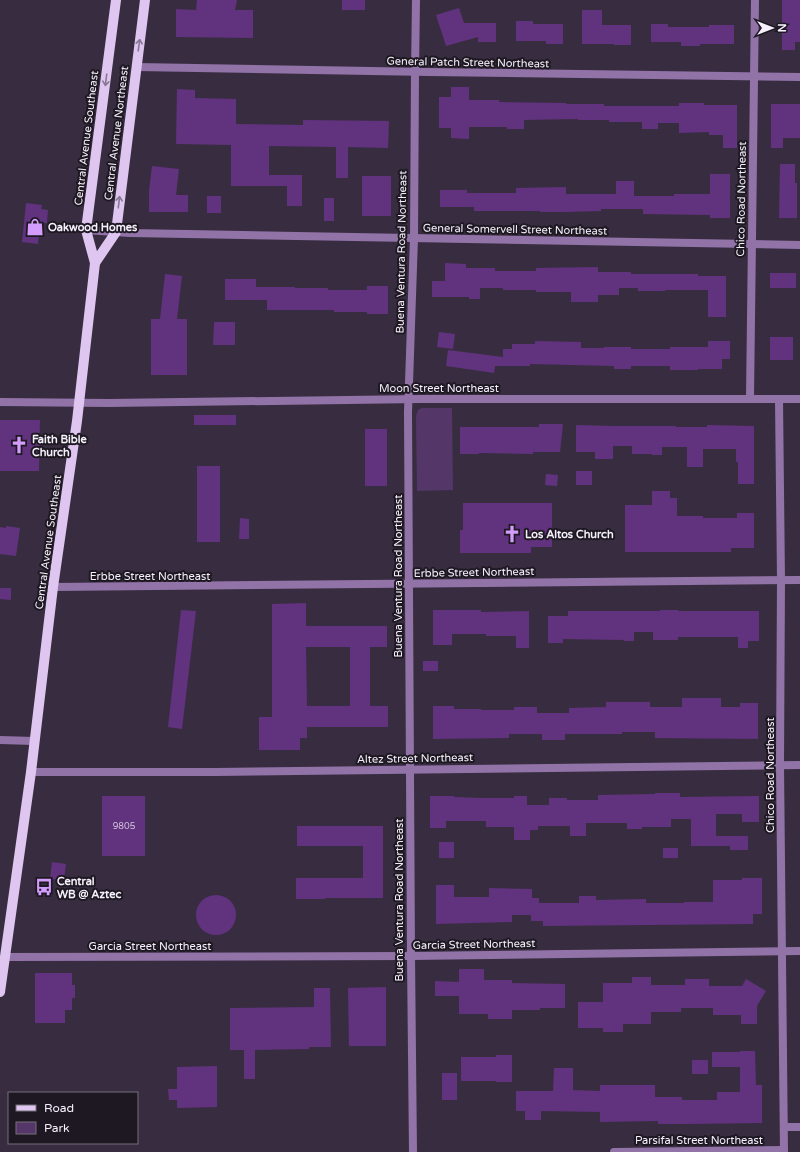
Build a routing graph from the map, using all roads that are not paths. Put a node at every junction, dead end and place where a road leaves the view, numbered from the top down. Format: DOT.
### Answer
graph roads {
  1 [pos="116,0"];
  2 [pos="145,0"];
  3 [pos="416,0"];
  4 [pos="756,0"];
  5 [pos="136,67"];
  6 [pos="414,72"];
  7 [pos="754,76"];
  8 [pos="800,77"];
  9 [pos="86,230"];
  10 [pos="116,232"];
  11 [pos="414,238"];
  12 [pos="752,243"];
  13 [pos="800,245"];
  14 [pos="95,263"];
  15 [pos="750,398"];
  16 [pos="800,398"];
  17 [pos="408,399"];
  18 [pos="779,399"];
  19 [pos="0,402"];
  20 [pos="79,402"];
  21 [pos="781,580"];
  22 [pos="800,580"];
  23 [pos="409,584"];
  24 [pos="53,587"];
  25 [pos="0,740"];
  26 [pos="34,741"];
  27 [pos="780,765"];
  28 [pos="800,765"];
  29 [pos="410,769"];
  30 [pos="31,772"];
  31 [pos="800,951"];
  32 [pos="782,952"];
  33 [pos="411,956"];
  34 [pos="5,957"];
  35 [pos="0,992"];
  36 [pos="784,1127"];
  37 [pos="800,1127"];
  38 [pos="784,1151"];
  39 [pos="413,1152"];
  40 [pos="614,1152"];
  1 -- 9 [label="main road, Central Avenue Southeast, one-way"];
  5 -- 2 [label="main road, Central Avenue Northeast, one-way"];
  3 -- 6 [label="street, Buena Ventura Road Northeast"];
  4 -- 7 [label="street, Chico Road Northeast"];
  5 -- 6 [label="street, General Patch Street Northeast"];
  10 -- 5 [label="main road, Central Avenue Northeast, one-way"];
  6 -- 7 [label="street, General Patch Street Northeast"];
  6 -- 11 [label="street, Buena Ventura Road Northeast"];
  7 -- 8 [label="street, General Patch Street Northeast"];
  7 -- 12 [label="street, Chico Road Northeast"];
  9 -- 10 [label="street, General Somervell Street Northeast"];
  9 -- 14 [label="main road, Central Avenue Southeast"];
  10 -- 11 [label="street, General Somervell Street Northeast"];
  10 -- 14 [label="main road, Central Avenue Northeast"];
  11 -- 12 [label="street, General Somervell Street Northeast"];
  11 -- 17 [label="street, Buena Ventura Road Northeast"];
  12 -- 13 [label="street, General Somervell Street Northeast"];
  12 -- 15 [label="street, Chico Road Northeast"];
  14 -- 20 [label="main road, Central Avenue Southeast"];
  15 -- 17 [label="street, Moon Street Northeast"];
  15 -- 18 [label="street, Moon Street Northeast"];
  16 -- 18 [label="street, Moon Street Northeast"];
  17 -- 20 [label="street, Moon Street Northeast"];
  17 -- 23 [label="street, Buena Ventura Road Northeast"];
  18 -- 21 [label="street, Chico Road Northeast"];
  19 -- 20 [label="street, Moon Street Northeast"];
  20 -- 24 [label="main road, Central Avenue Southeast"];
  21 -- 22 [label="street, Erbbe Street Northeast"];
  21 -- 23 [label="street, Erbbe Street Northeast"];
  21 -- 27 [label="street, Chico Road Northeast"];
  23 -- 24 [label="street, Erbbe Street Northeast"];
  23 -- 29 [label="street, Buena Ventura Road Northeast"];
  24 -- 26 [label="main road, Central Avenue Southeast"];
  25 -- 26 [label="street"];
  26 -- 30 [label="main road, Central Avenue Southeast"];
  27 -- 28 [label="street, Altez Street Northeast"];
  27 -- 29 [label="street, Altez Street Northeast"];
  27 -- 32 [label="street, Chico Road Northeast"];
  29 -- 30 [label="street, Altez Street Northeast"];
  29 -- 33 [label="street, Buena Ventura Road Northeast"];
  30 -- 34 [label="main road, Central Avenue Southeast"];
  31 -- 32 [label="street, Garcia Street Northeast"];
  32 -- 33 [label="street, Garcia Street Northeast"];
  32 -- 36 [label="street, Chico Road Northeast"];
  33 -- 34 [label="street, Garcia Street Northeast"];
  33 -- 39 [label="street, Buena Ventura Road Northeast"];
  34 -- 35 [label="main road, Central Avenue Southeast"];
  36 -- 37 [label="street"];
  36 -- 38 [label="street, Chico Road Northeast"];
  38 -- 40 [label="street, Parsifal Street Northeast"];
}
